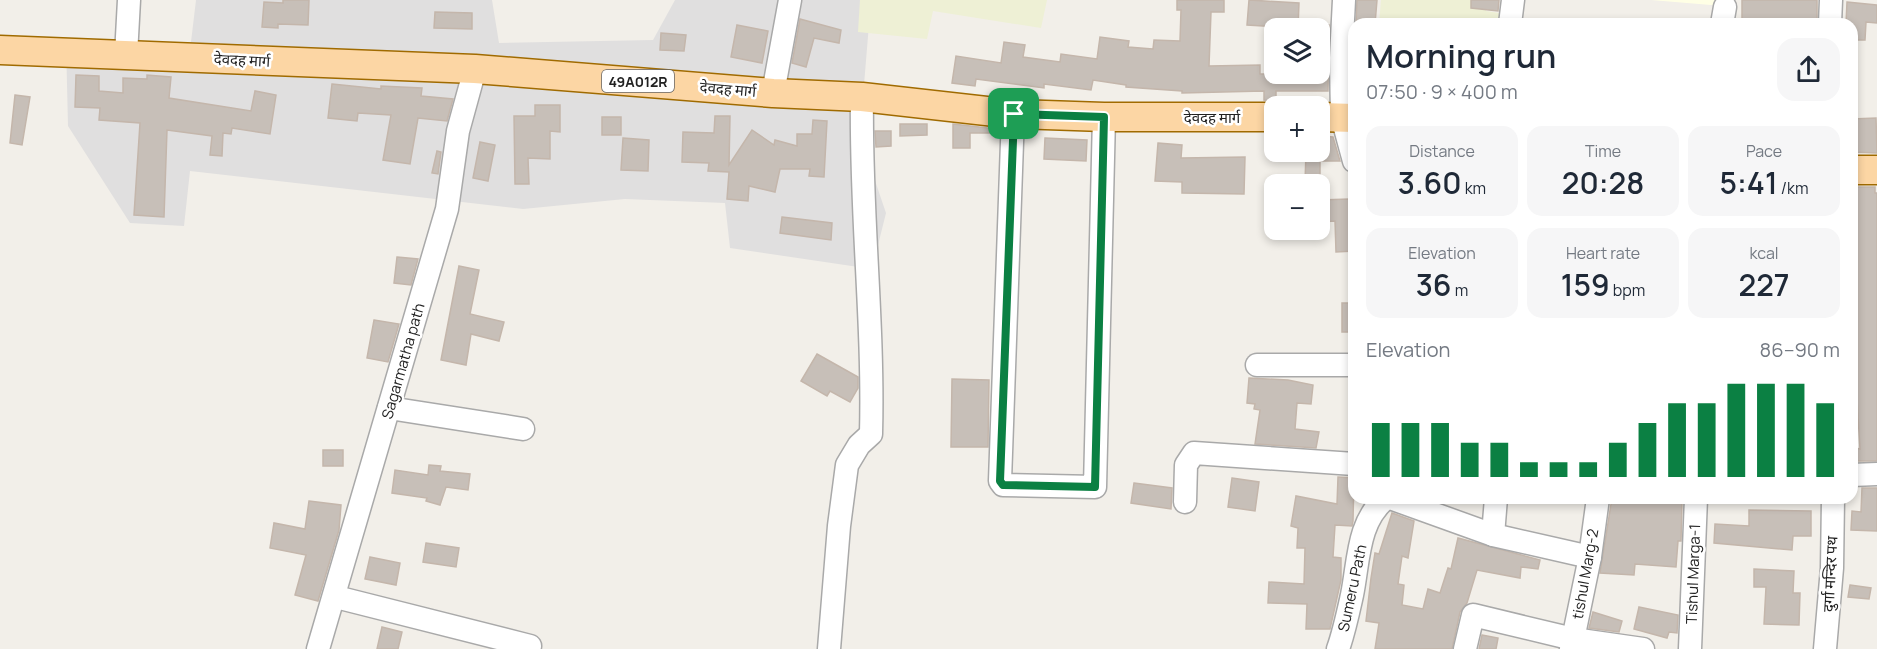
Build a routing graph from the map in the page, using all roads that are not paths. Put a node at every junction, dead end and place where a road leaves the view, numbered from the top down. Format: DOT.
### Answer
graph roads {
  1 [pos="129,0"];
  2 [pos="790,0"];
  3 [pos="1344,0"];
  4 [pos="1513,0"];
  5 [pos="1831,0"];
  6 [pos="1511,18"];
  7 [pos="1830,18"];
  8 [pos="0,50"];
  9 [pos="126,55"];
  10 [pos="475,69"];
  11 [pos="773,93"];
  12 [pos="862,98"];
  13 [pos="1014,114"];
  14 [pos="1104,117"];
  15 [pos="1264,117"];
  16 [pos="1339,118"];
  17 [pos="1348,144"];
  18 [pos="1858,170"];
  19 [pos="1877,170"];
  20 [pos="1257,365"];
  21 [pos="1348,365"];
  22 [pos="389,408"];
  23 [pos="523,429"];
  24 [pos="1348,464"];
  25 [pos="1877,474"];
  26 [pos="1858,475"];
  27 [pos="1185,502"];
  28 [pos="1380,504"];
  29 [pos="1405,504"];
  30 [pos="1496,504"];
  31 [pos="1597,504"];
  32 [pos="1696,504"];
  33 [pos="1833,504"];
  34 [pos="1493,535"];
  35 [pos="1590,557"];
  36 [pos="336,597"];
  37 [pos="1572,644"];
  38 [pos="530,646"];
  39 [pos="318,649"];
  40 [pos="829,649"];
  41 [pos="1338,649"];
  42 [pos="1465,649"];
  43 [pos="1643,649"];
  44 [pos="1690,649"];
  45 [pos="1825,649"];
  1 -- 9 [label="street"];
  2 -- 11 [label="street"];
  3 -- 16 [label="street"];
  4 -- 6 [label="street"];
  5 -- 7 [label="street"];
  8 -- 9 [label="main road, देवदह मार्ग / 49A012R"];
  9 -- 10 [label="main road, देवदह मार्ग / 49A012R"];
  10 -- 11 [label="main road, देवदह मार्ग / 49A012R"];
  10 -- 22 [label="street, Sagarmatha path"];
  11 -- 12 [label="main road, देवदह मार्ग / 49A012R"];
  12 -- 13 [label="main road, देवदह मार्ग / 49A012R"];
  12 -- 40 [label="street"];
  13 -- 14 [label="main road, देवदह मार्ग / 49A012R"];
  13 -- 14 [label="street"];
  14 -- 15 [label="main road, देवदह मार्ग / 49A012R"];
  16 -- 17 [label="street"];
  18 -- 19 [label="main road"];
  20 -- 21 [label="street"];
  22 -- 23 [label="street"];
  22 -- 36 [label="street, Sagarmatha path"];
  24 -- 27 [label="street"];
  25 -- 26 [label="street"];
  28 -- 41 [label="street, Sumeru Path"];
  29 -- 34 [label="street"];
  30 -- 34 [label="street"];
  31 -- 35 [label="street, tishul Marg-2"];
  32 -- 44 [label="street, Tishul Marga-1"];
  33 -- 45 [label="street, दुर्गा मन्दिर पथ"];
  34 -- 35 [label="street"];
  35 -- 37 [label="street, tishul Marg-2"];
  36 -- 38 [label="street"];
  36 -- 39 [label="street, Sagarmatha path"];
  37 -- 42 [label="street"];
  37 -- 43 [label="street"];
}
